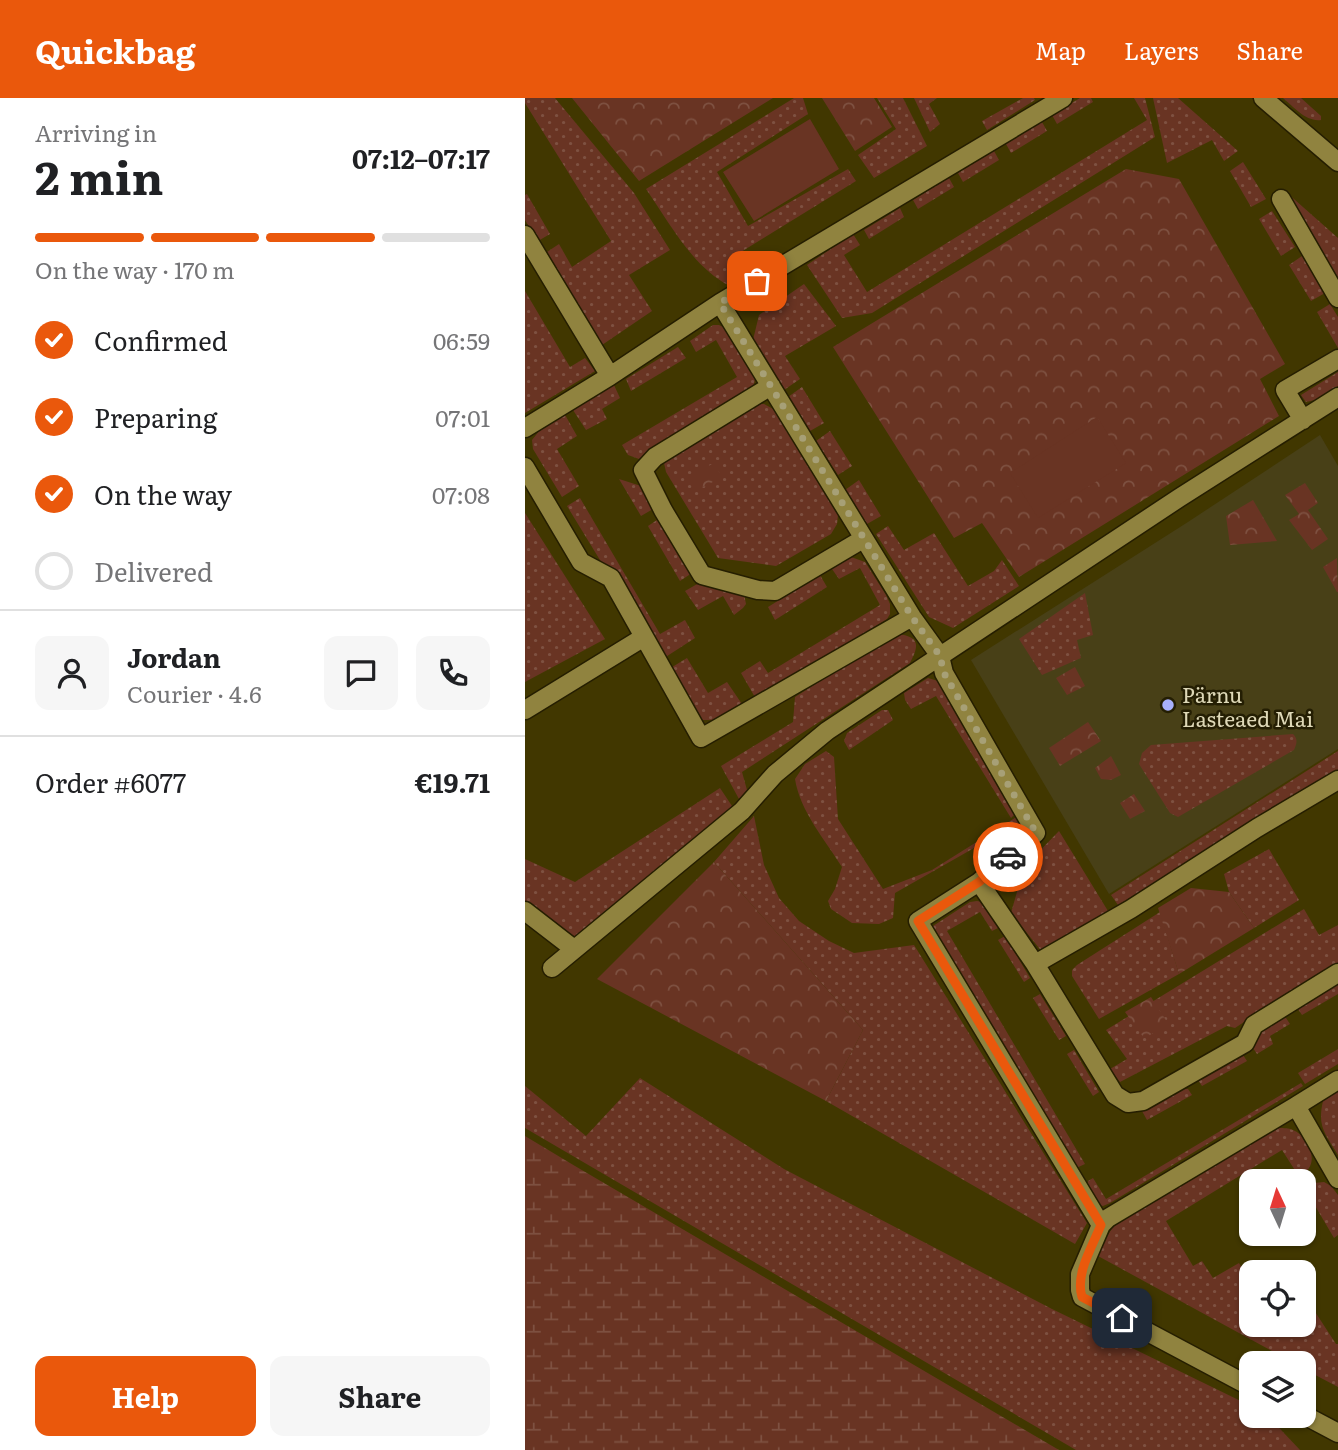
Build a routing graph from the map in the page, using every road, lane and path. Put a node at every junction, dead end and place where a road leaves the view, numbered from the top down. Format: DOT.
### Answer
graph roads {
  1 [pos="1263,98"];
  2 [pos="1053,101"];
  3 [pos="1338,162"];
  4 [pos="1281,200"];
  5 [pos="525,235"];
  6 [pos="1338,298"];
  7 [pos="720,303"];
  8 [pos="1338,359"];
  9 [pos="610,376"];
  10 [pos="771,386"];
  11 [pos="1338,397"];
  12 [pos="1303,420"];
  13 [pos="525,428"];
  14 [pos="525,467"];
  15 [pos="863,538"];
  16 [pos="912,617"];
  17 [pos="644,637"];
  18 [pos="940,656"];
  19 [pos="525,710"];
  20 [pos="1338,780"];
  21 [pos="979,882"];
  22 [pos="525,911"];
  23 [pos="574,949"];
  24 [pos="1035,964"];
  25 [pos="552,968"];
  26 [pos="1338,973"];
  27 [pos="1338,1080"];
  28 [pos="1296,1106"];
  29 [pos="1338,1180"];
  30 [pos="1101,1225"];
  31 [pos="1239,1381"];
  32 [pos="1316,1421"];
  33 [pos="1338,1433"];
  1 -- 3 [label="street"];
  2 -- 7 [label="street"];
  4 -- 6 [label="street"];
  5 -- 9 [label="street"];
  7 -- 9 [label="street"];
  7 -- 10 [label="street"];
  8 -- 12 [label="street"];
  9 -- 13 [label="street"];
  10 -- 15 [label="street"];
  10 -- 15 [label="street"];
  11 -- 12 [label="street"];
  12 -- 18 [label="street"];
  14 -- 17 [label="street"];
  15 -- 16 [label="street"];
  16 -- 17 [label="street"];
  16 -- 18 [label="street"];
  17 -- 19 [label="street"];
  18 -- 21 [label="street"];
  18 -- 23 [label="street"];
  20 -- 24 [label="street"];
  21 -- 24 [label="street"];
  21 -- 30 [label="street"];
  22 -- 23 [label="street"];
  23 -- 25 [label="street"];
  24 -- 26 [label="street"];
  27 -- 28 [label="street"];
  28 -- 29 [label="street"];
  28 -- 30 [label="street"];
  30 -- 31 [label="street"];
  32 -- 33 [label="street"];
}
